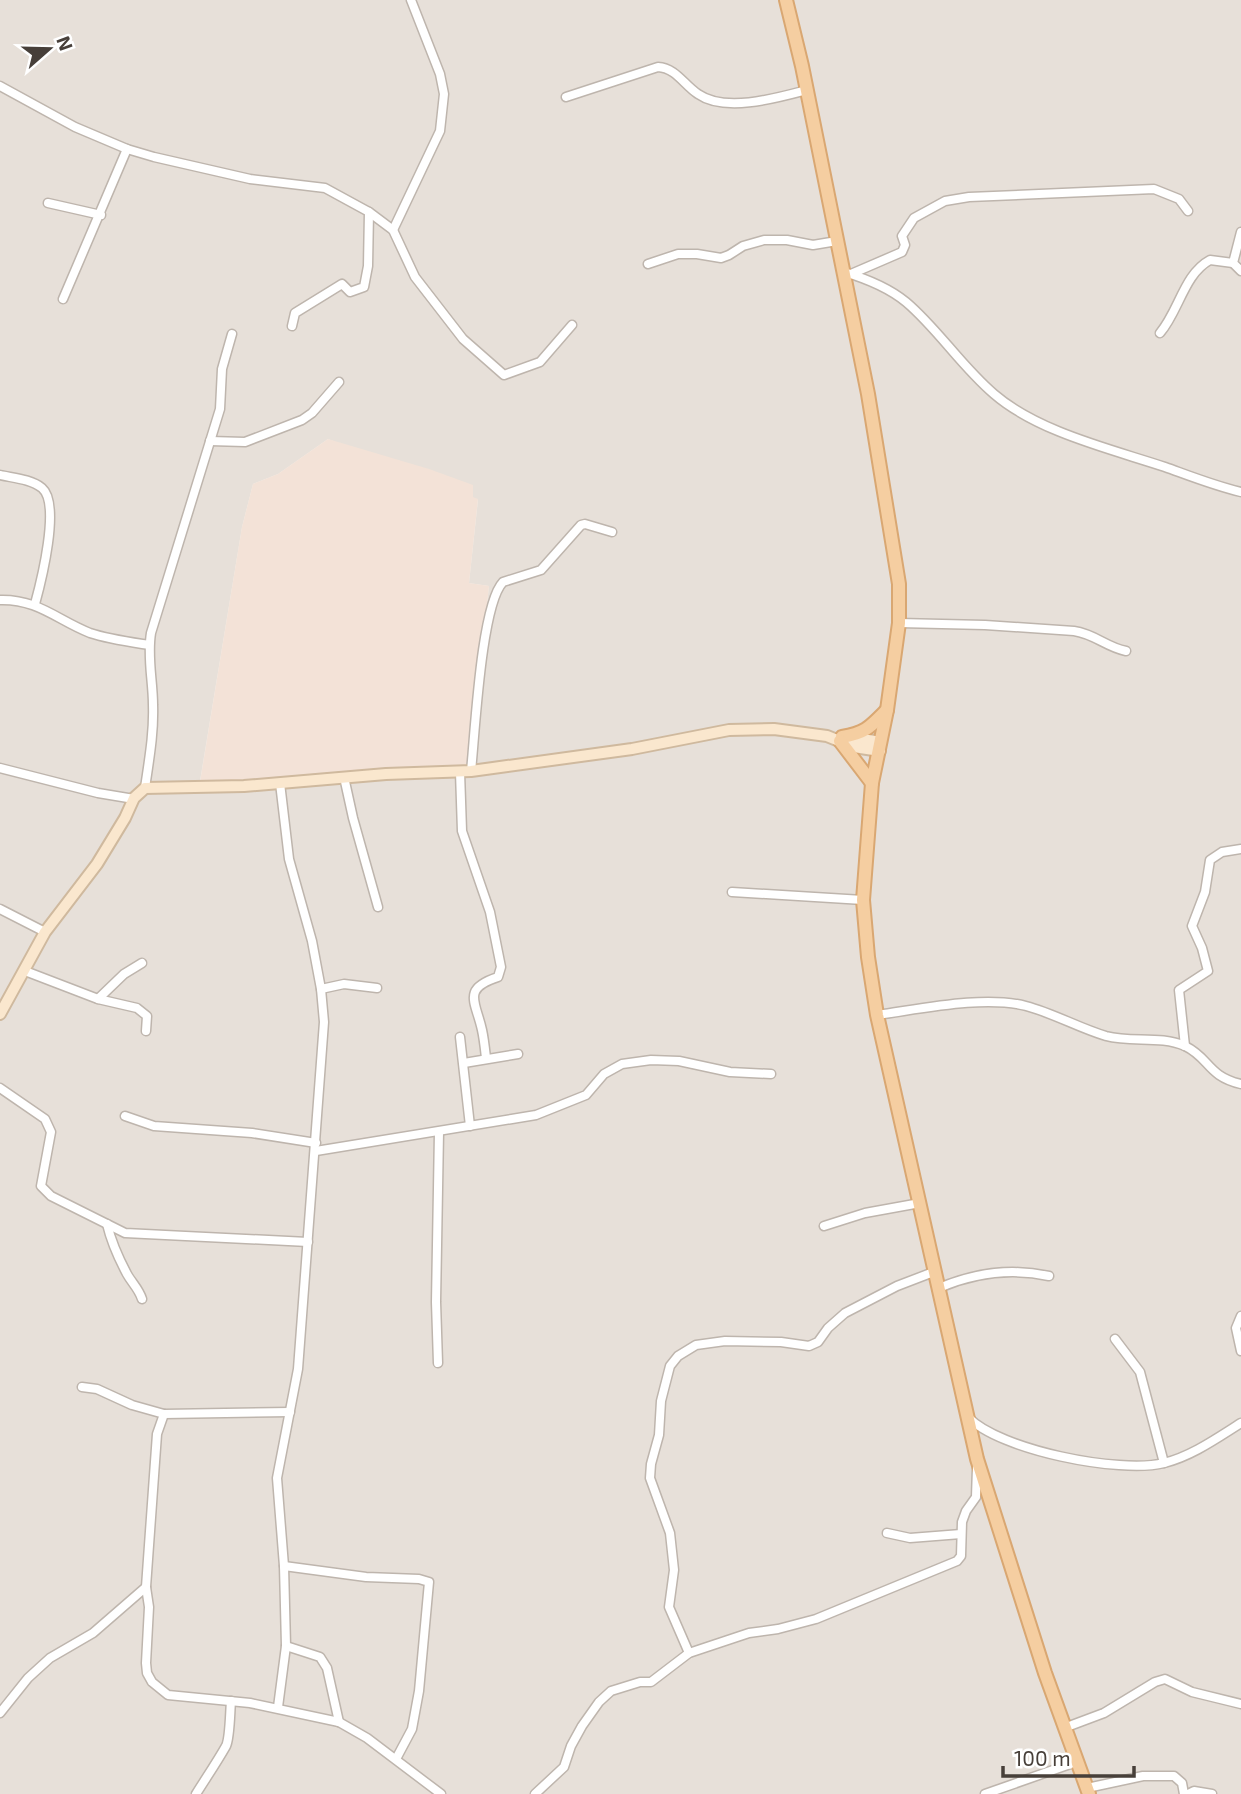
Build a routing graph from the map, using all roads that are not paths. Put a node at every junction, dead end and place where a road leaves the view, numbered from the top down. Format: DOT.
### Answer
graph roads {
  1 [pos="411,0"];
  2 [pos="786,0"];
  3 [pos="0,86"];
  4 [pos="807,90"];
  5 [pos="566,97"];
  6 [pos="127,149"];
  7 [pos="48,203"];
  8 [pos="1188,211"];
  9 [pos="369,212"];
  10 [pos="101,215"];
  11 [pos="393,230"];
  12 [pos="1241,232"];
  13 [pos="837,241"];
  14 [pos="1233,263"];
  15 [pos="648,264"];
  16 [pos="1241,271"];
  17 [pos="847,273"];
  18 [pos="63,299"];
  19 [pos="572,325"];
  20 [pos="292,326"];
  21 [pos="1160,333"];
  22 [pos="232,334"];
  23 [pos="339,382"];
  24 [pos="210,441"];
  25 [pos="0,475"];
  26 [pos="1241,492"];
  27 [pos="612,532"];
  28 [pos="0,600"];
  29 [pos="35,604"];
  30 [pos="899,624"];
  31 [pos="149,646"];
  32 [pos="1126,652"];
  33 [pos="887,710"];
  34 [pos="839,739"];
  35 [pos="880,746"];
  36 [pos="0,768"];
  37 [pos="466,771"];
  38 [pos="344,777"];
  39 [pos="280,783"];
  40 [pos="872,783"];
  41 [pos="145,788"];
  42 [pos="134,799"];
  43 [pos="1241,849"];
  44 [pos="732,892"];
  45 [pos="863,900"];
  46 [pos="378,907"];
  47 [pos="0,909"];
  48 [pos="45,932"];
  49 [pos="142,963"];
  50 [pos="24,971"];
  51 [pos="377,988"];
  52 [pos="321,989"];
  53 [pos="98,999"];
  54 [pos="0,1014"];
  55 [pos="877,1015"];
  56 [pos="146,1031"];
  57 [pos="460,1037"];
  58 [pos="1185,1046"];
  59 [pos="518,1054"];
  60 [pos="486,1058"];
  61 [pos="464,1063"];
  62 [pos="771,1074"];
  63 [pos="1241,1084"];
  64 [pos="0,1088"];
  65 [pos="125,1116"];
  66 [pos="470,1126"];
  67 [pos="439,1132"];
  68 [pos="316,1147"];
  69 [pos="920,1203"];
  70 [pos="107,1224"];
  71 [pos="824,1226"];
  72 [pos="125,1233"];
  73 [pos="308,1242"];
  74 [pos="114,1244"];
  75 [pos="936,1271"];
  76 [pos="1049,1276"];
  77 [pos="939,1288"];
  78 [pos="142,1300"];
  79 [pos="1241,1316"];
  80 [pos="1115,1339"];
  81 [pos="1241,1351"];
  82 [pos="438,1363"];
  83 [pos="82,1387"];
  84 [pos="290,1412"];
  85 [pos="164,1414"];
  86 [pos="966,1415"];
  87 [pos="1241,1422"];
  88 [pos="977,1459"];
  89 [pos="1164,1463"];
  90 [pos="887,1533"];
  91 [pos="961,1534"];
  92 [pos="284,1566"];
  93 [pos="146,1587"];
  94 [pos="286,1646"];
  95 [pos="689,1653"];
  96 [pos="230,1701"];
  97 [pos="1241,1704"];
  98 [pos="278,1707"];
  99 [pos="0,1713"];
  100 [pos="339,1722"];
  101 [pos="1064,1728"];
  102 [pos="396,1759"];
  103 [pos="1076,1762"];
  104 [pos="1088,1791"];
  105 [pos="196,1794"];
  106 [pos="441,1794"];
  107 [pos="535,1794"];
  108 [pos="985,1794"];
  109 [pos="1186,1794"];
  110 [pos="1212,1794"];
  1 -- 11 [label="street"];
  2 -- 4 [label="main road"];
  3 -- 6 [label="street"];
  4 -- 5 [label="street"];
  4 -- 13 [label="main road"];
  6 -- 9 [label="street"];
  6 -- 10 [label="street"];
  7 -- 10 [label="street"];
  8 -- 17 [label="street"];
  9 -- 11 [label="street"];
  9 -- 20 [label="street"];
  10 -- 18 [label="street"];
  11 -- 19 [label="street"];
  12 -- 14 [label="street"];
  13 -- 15 [label="street"];
  13 -- 17 [label="main road"];
  14 -- 16 [label="street"];
  14 -- 21 [label="street"];
  17 -- 26 [label="street"];
  17 -- 30 [label="main road"];
  22 -- 24 [label="street"];
  23 -- 24 [label="street"];
  24 -- 31 [label="street"];
  25 -- 29 [label="street"];
  27 -- 37 [label="street"];
  28 -- 29 [label="street"];
  29 -- 31 [label="street"];
  30 -- 32 [label="street"];
  30 -- 33 [label="main road"];
  31 -- 41 [label="street"];
  33 -- 34 [label="main road"];
  33 -- 35 [label="main road"];
  34 -- 35 [label="street"];
  34 -- 37 [label="street"];
  34 -- 40 [label="main road"];
  35 -- 40 [label="main road"];
  36 -- 42 [label="street"];
  37 -- 38 [label="street"];
  37 -- 60 [label="street"];
  38 -- 39 [label="street"];
  38 -- 46 [label="street"];
  39 -- 41 [label="street"];
  39 -- 52 [label="street"];
  40 -- 45 [label="main road"];
  41 -- 42 [label="street"];
  42 -- 48 [label="street"];
  43 -- 58 [label="street"];
  44 -- 45 [label="street"];
  45 -- 55 [label="main road"];
  47 -- 48 [label="street"];
  48 -- 50 [label="street"];
  49 -- 53 [label="street"];
  50 -- 53 [label="street"];
  50 -- 54 [label="street"];
  51 -- 52 [label="street"];
  52 -- 68 [label="street"];
  53 -- 56 [label="street"];
  55 -- 58 [label="street"];
  55 -- 69 [label="main road"];
  57 -- 61 [label="street"];
  58 -- 63 [label="street"];
  59 -- 60 [label="street"];
  60 -- 61 [label="street"];
  61 -- 66 [label="street"];
  62 -- 66 [label="street"];
  64 -- 70 [label="street"];
  65 -- 68 [label="street"];
  66 -- 67 [label="street"];
  67 -- 68 [label="street"];
  67 -- 82 [label="street"];
  68 -- 73 [label="street"];
  69 -- 71 [label="street"];
  69 -- 75 [label="main road"];
  70 -- 72 [label="street"];
  70 -- 74 [label="street"];
  72 -- 73 [label="street"];
  72 -- 74 [label="street"];
  73 -- 84 [label="street"];
  74 -- 78 [label="street"];
  75 -- 77 [label="main road"];
  75 -- 95 [label="street"];
  76 -- 77 [label="street"];
  77 -- 86 [label="main road"];
  79 -- 81 [label="street"];
  80 -- 89 [label="street"];
  83 -- 85 [label="street"];
  84 -- 85 [label="street"];
  84 -- 92 [label="street"];
  85 -- 93 [label="street"];
  86 -- 88 [label="main road"];
  86 -- 89 [label="street"];
  87 -- 89 [label="street"];
  88 -- 91 [label="street"];
  88 -- 101 [label="main road"];
  90 -- 91 [label="street"];
  91 -- 95 [label="street"];
  92 -- 94 [label="street"];
  92 -- 102 [label="street"];
  93 -- 96 [label="street"];
  93 -- 99 [label="street"];
  94 -- 98 [label="street"];
  94 -- 100 [label="street"];
  95 -- 107 [label="street"];
  96 -- 98 [label="street"];
  96 -- 105 [label="street"];
  97 -- 101 [label="street"];
  98 -- 100 [label="street"];
  100 -- 102 [label="street"];
  101 -- 103 [label="main road"];
  102 -- 106 [label="street"];
  103 -- 104 [label="main road"];
  103 -- 108 [label="street"];
  104 -- 109 [label="street"];
  109 -- 110 [label="street"];
}
